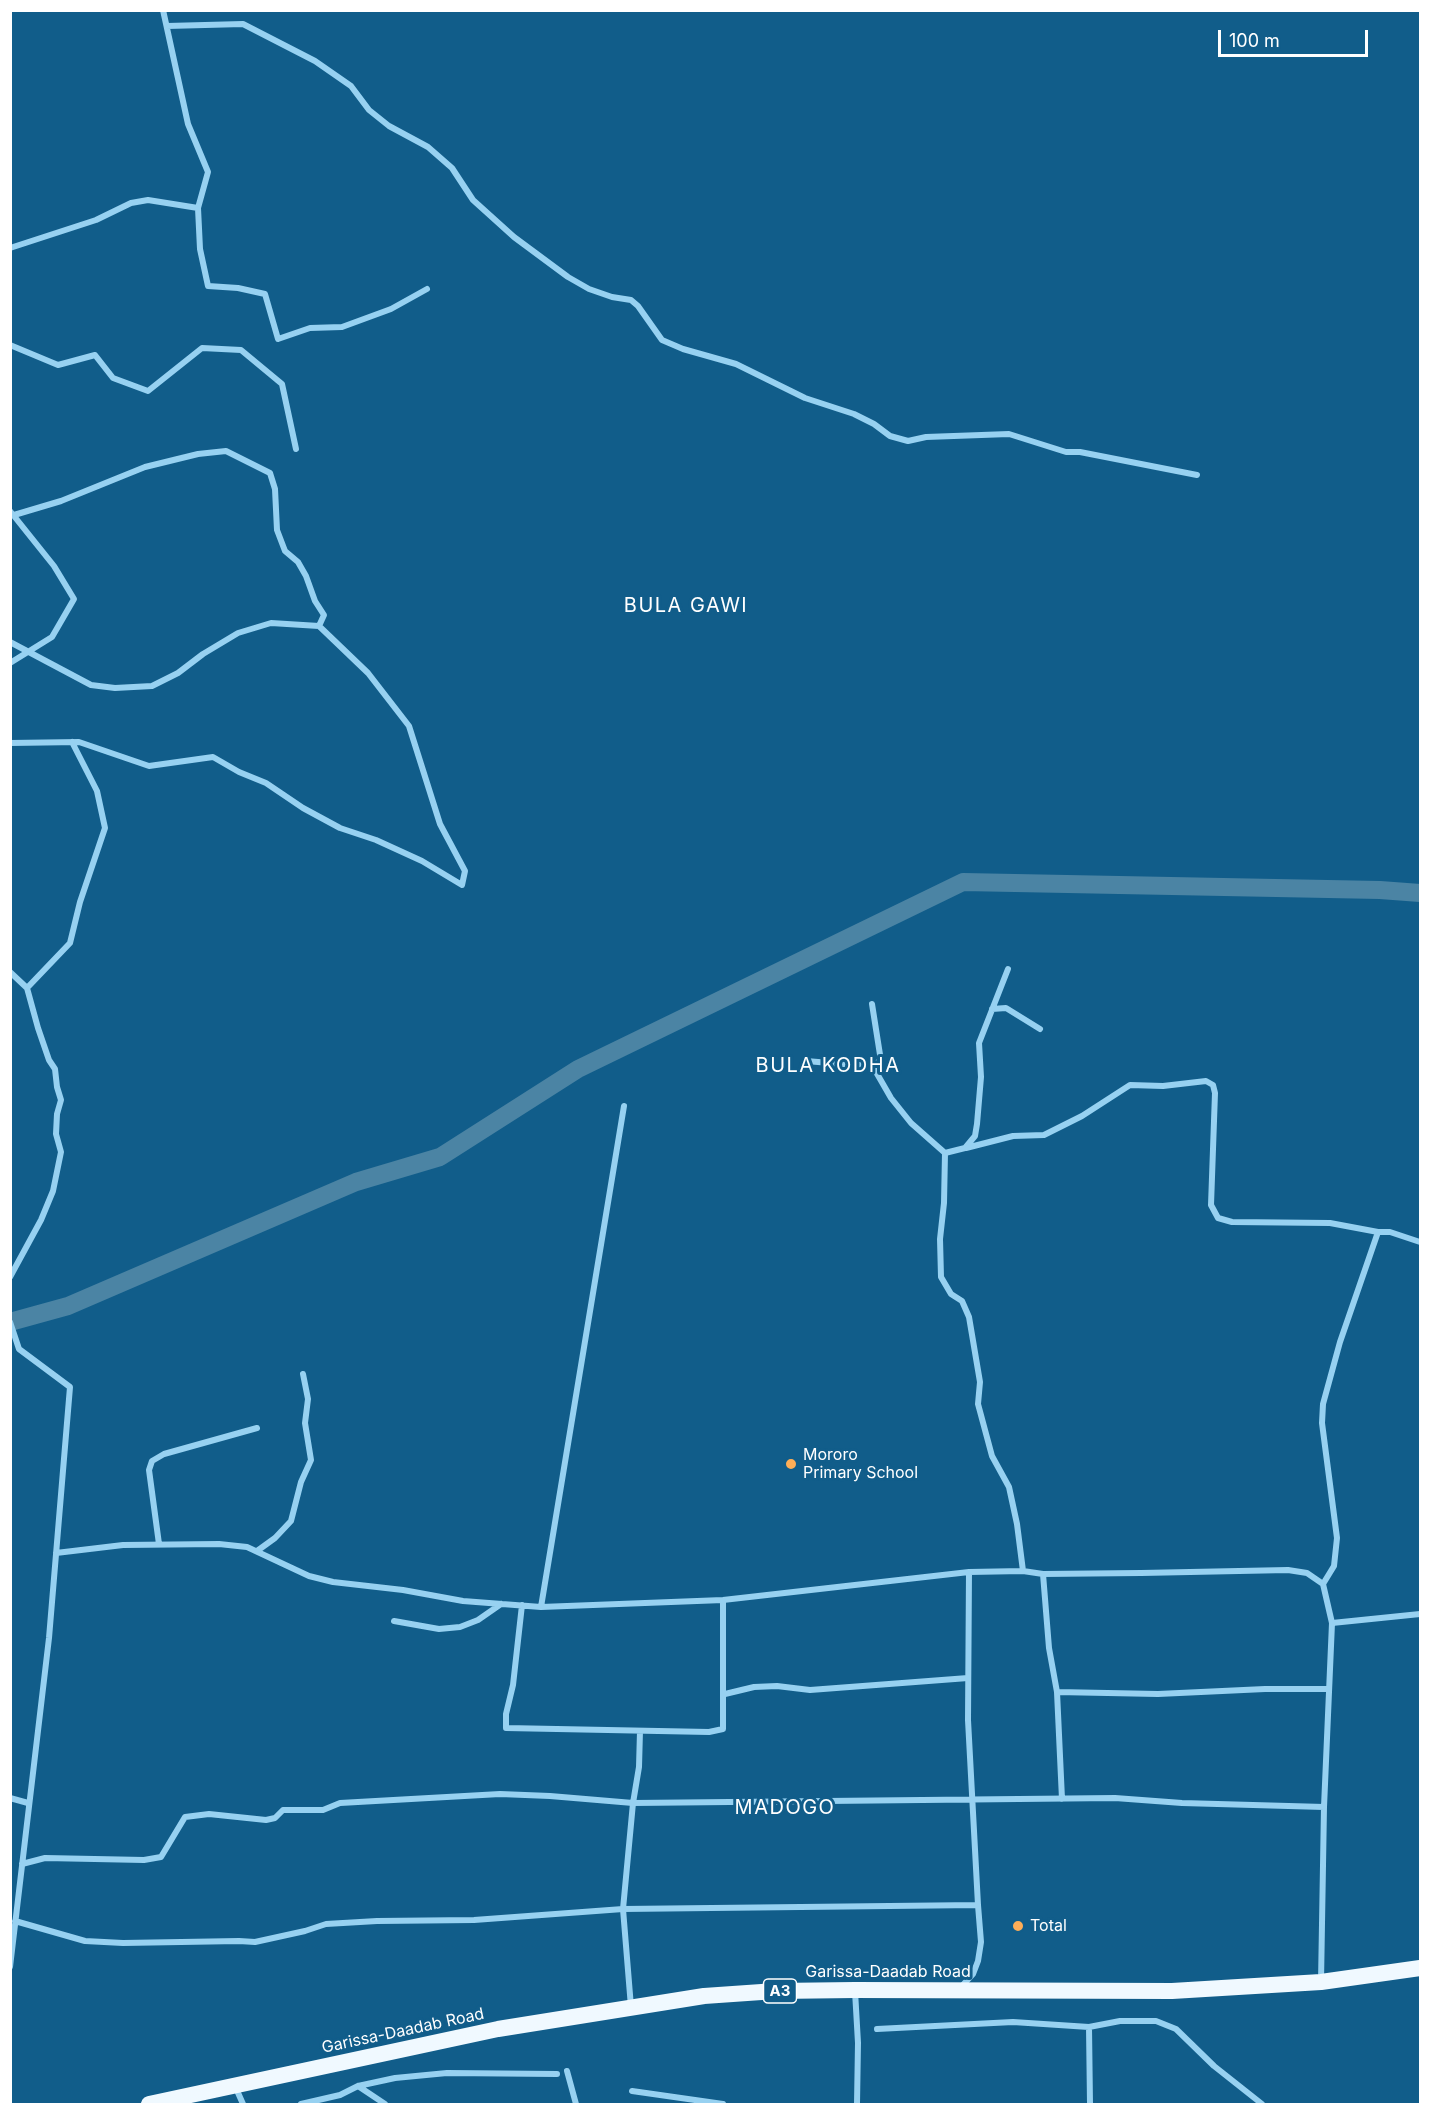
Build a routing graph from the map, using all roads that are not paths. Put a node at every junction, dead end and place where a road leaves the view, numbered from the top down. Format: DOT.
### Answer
graph roads {
  1 [pos="164,10"];
  2 [pos="167,26"];
  3 [pos="198,208"];
  4 [pos="10,248"];
  5 [pos="427,290"];
  6 [pos="10,345"];
  7 [pos="296,449"];
  8 [pos="1197,475"];
  9 [pos="12,513"];
  10 [pos="319,626"];
  11 [pos="10,642"];
  12 [pos="28,652"];
  13 [pos="10,663"];
  14 [pos="72,742"];
  15 [pos="10,743"];
  16 [pos="1008,969"];
  17 [pos="10,972"];
  18 [pos="27,988"];
  19 [pos="872,1004"];
  20 [pos="992,1009"];
  21 [pos="1040,1029"];
  22 [pos="806,1060"];
  23 [pos="872,1065"];
  24 [pos="624,1107"];
  25 [pos="965,1148"];
  26 [pos="945,1153"];
  27 [pos="1378,1232"];
  28 [pos="1420,1242"];
  29 [pos="10,1277"];
  30 [pos="10,1323"];
  31 [pos="303,1374"];
  32 [pos="256,1428"];
  33 [pos="159,1544"];
  34 [pos="257,1551"];
  35 [pos="56,1553"];
  36 [pos="1023,1571"];
  37 [pos="969,1572"];
  38 [pos="1043,1574"];
  39 [pos="1323,1584"];
  40 [pos="723,1600"];
  41 [pos="502,1604"];
  42 [pos="522,1605"];
  43 [pos="541,1607"];
  44 [pos="1420,1614"];
  45 [pos="394,1621"];
  46 [pos="1332,1623"];
  47 [pos="968,1678"];
  48 [pos="1329,1689"];
  49 [pos="1058,1692"];
  50 [pos="725,1694"];
  51 [pos="640,1731"];
  52 [pos="10,1798"];
  53 [pos="972,1799"];
  54 [pos="1062,1799"];
  55 [pos="28,1803"];
  56 [pos="633,1803"];
  57 [pos="1324,1807"];
  58 [pos="22,1864"];
  59 [pos="978,1905"];
  60 [pos="624,1910"];
  61 [pos="15,1921"];
  62 [pos="10,1967"];
  63 [pos="1420,1968"];
  64 [pos="1321,1982"];
  65 [pos="855,1990"];
  66 [pos="958,1990"];
  67 [pos="631,2007"];
  68 [pos="1089,2027"];
  69 [pos="877,2029"];
  70 [pos="567,2071"];
  71 [pos="557,2074"];
  72 [pos="235,2085"];
  73 [pos="358,2086"];
  74 [pos="632,2091"];
  75 [pos="149,2104"];
  76 [pos="243,2104"];
  77 [pos="301,2104"];
  78 [pos="385,2104"];
  79 [pos="576,2104"];
  80 [pos="723,2104"];
  81 [pos="857,2104"];
  82 [pos="1090,2104"];
  83 [pos="1262,2104"];
  1 -- 2 [label="street"];
  2 -- 3 [label="street"];
  2 -- 8 [label="street"];
  3 -- 4 [label="street"];
  3 -- 5 [label="street"];
  6 -- 7 [label="street"];
  9 -- 10 [label="street"];
  9 -- 12 [label="street"];
  10 -- 12 [label="street"];
  10 -- 14 [label="street"];
  11 -- 12 [label="street"];
  12 -- 13 [label="street"];
  14 -- 15 [label="street"];
  14 -- 18 [label="street"];
  16 -- 20 [label="street"];
  17 -- 18 [label="street"];
  18 -- 29 [label="street"];
  19 -- 23 [label="street"];
  20 -- 21 [label="street"];
  20 -- 25 [label="street"];
  22 -- 23 [label="street"];
  23 -- 26 [label="street"];
  24 -- 43 [label="street"];
  25 -- 26 [label="street"];
  25 -- 27 [label="street"];
  26 -- 36 [label="street"];
  27 -- 28 [label="street"];
  27 -- 39 [label="street"];
  30 -- 35 [label="street"];
  31 -- 34 [label="street"];
  32 -- 33 [label="street"];
  33 -- 34 [label="street"];
  33 -- 35 [label="street"];
  34 -- 41 [label="street"];
  35 -- 55 [label="street"];
  36 -- 37 [label="street"];
  36 -- 38 [label="street"];
  37 -- 40 [label="street"];
  37 -- 47 [label="street"];
  38 -- 39 [label="street"];
  38 -- 49 [label="street"];
  39 -- 46 [label="street"];
  40 -- 43 [label="street"];
  40 -- 50 [label="street"];
  41 -- 42 [label="street"];
  41 -- 45 [label="street"];
  42 -- 43 [label="street"];
  42 -- 51 [label="street"];
  44 -- 46 [label="street"];
  46 -- 48 [label="street"];
  47 -- 50 [label="street"];
  47 -- 53 [label="street"];
  48 -- 49 [label="street"];
  48 -- 57 [label="street"];
  49 -- 54 [label="street"];
  50 -- 51 [label="street"];
  51 -- 56 [label="street"];
  52 -- 55 [label="street"];
  53 -- 54 [label="street"];
  53 -- 56 [label="street"];
  53 -- 59 [label="street"];
  54 -- 57 [label="street"];
  55 -- 58 [label="street"];
  56 -- 58 [label="street"];
  56 -- 60 [label="street"];
  57 -- 64 [label="street"];
  58 -- 61 [label="street"];
  59 -- 60 [label="street"];
  59 -- 66 [label="street"];
  60 -- 61 [label="street"];
  60 -- 67 [label="street"];
  61 -- 62 [label="street"];
  63 -- 64 [label="highway, Garissa-Daadab Road / A3"];
  64 -- 66 [label="highway, Garissa-Daadab Road / A3"];
  65 -- 66 [label="highway, Garissa-Daadab Road / A3"];
  65 -- 67 [label="highway, Garissa-Daadab Road / A3"];
  65 -- 81 [label="street"];
  67 -- 72 [label="highway, Garissa-Daadab Road / A3"];
  68 -- 69 [label="street"];
  68 -- 82 [label="street"];
  68 -- 83 [label="street"];
  70 -- 79 [label="street"];
  71 -- 73 [label="street"];
  72 -- 75 [label="highway, Garissa-Daadab Road / A3"];
  72 -- 76 [label="street"];
  73 -- 77 [label="street"];
  73 -- 78 [label="street"];
  74 -- 80 [label="street"];
}
